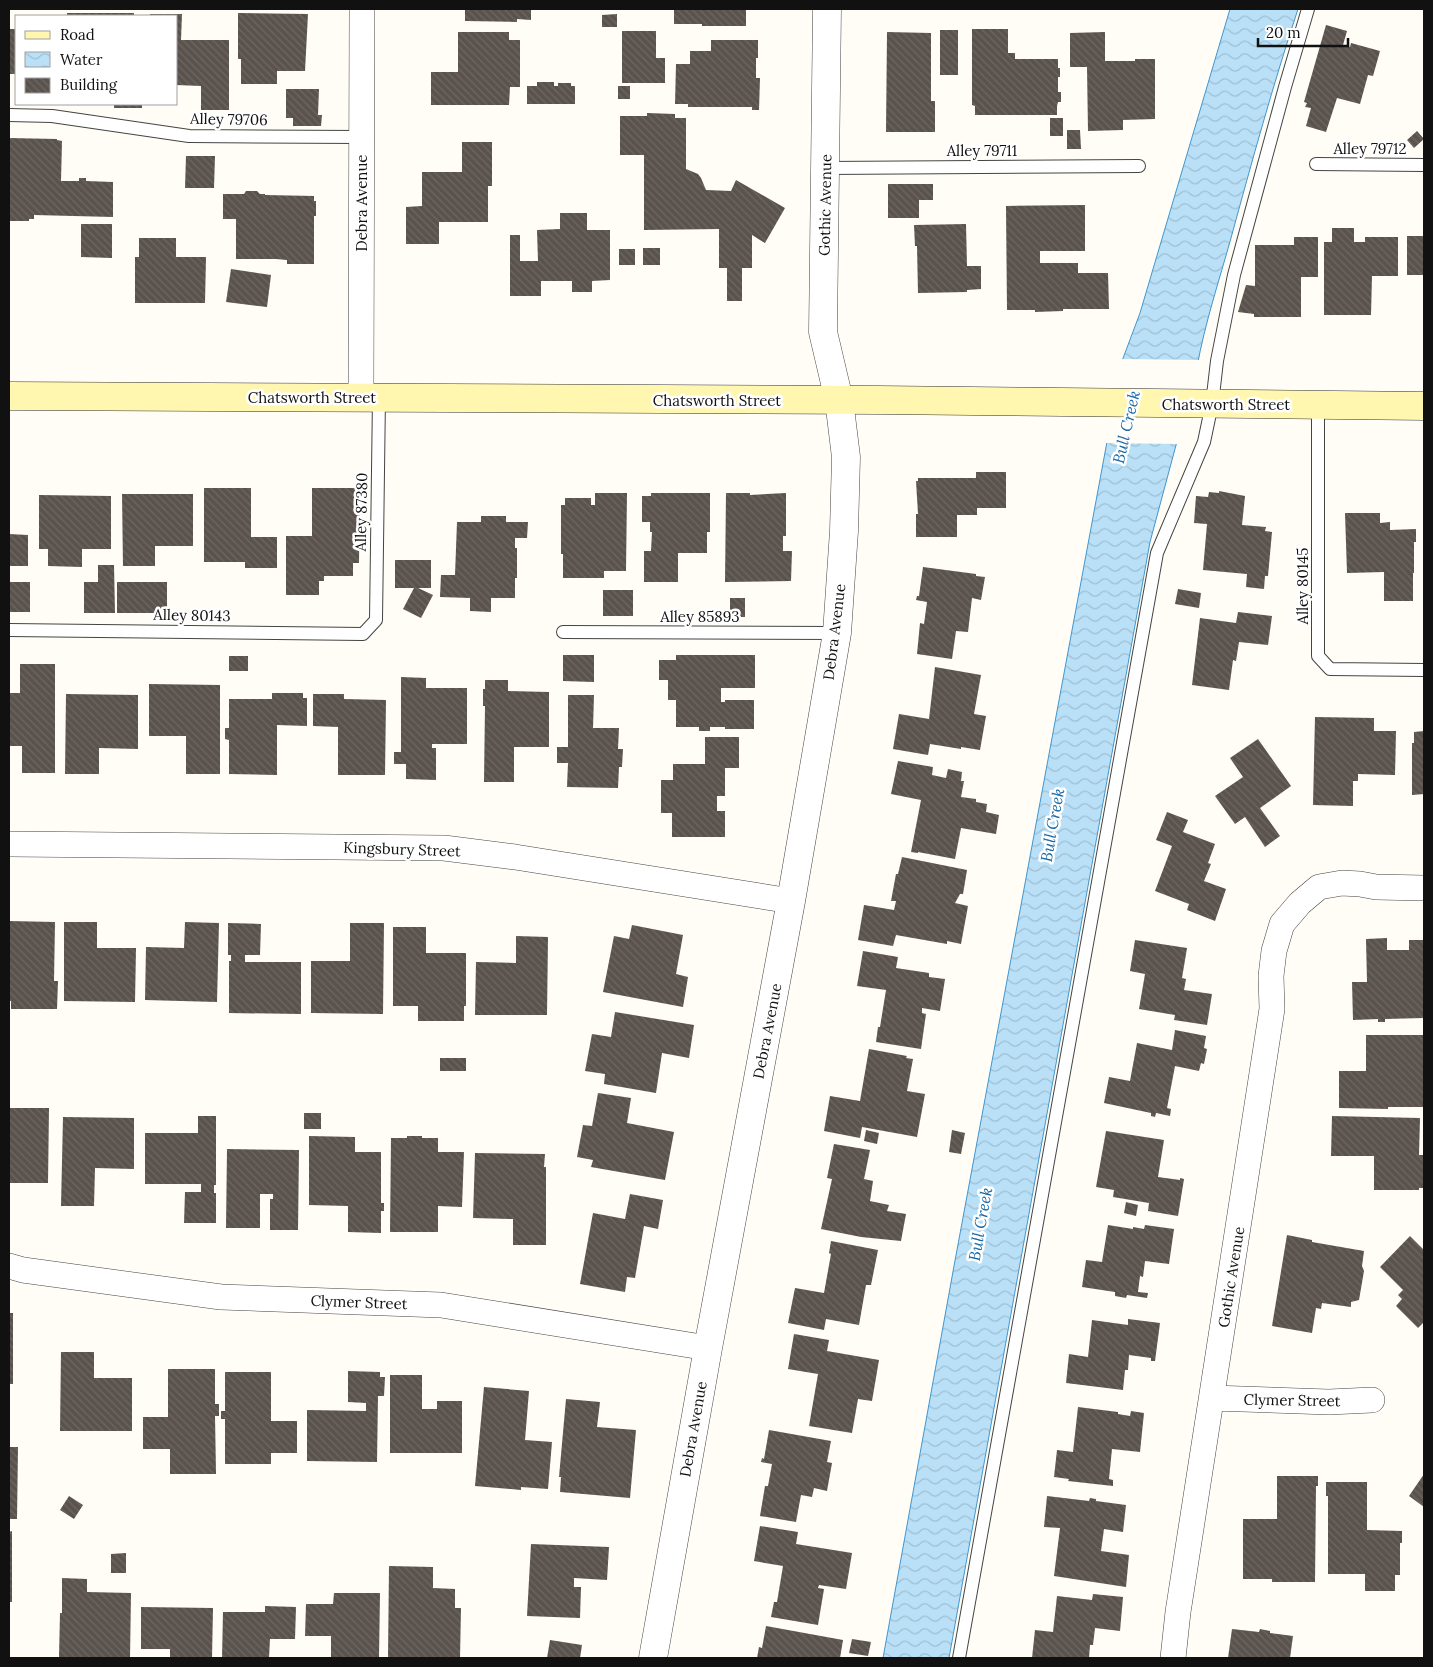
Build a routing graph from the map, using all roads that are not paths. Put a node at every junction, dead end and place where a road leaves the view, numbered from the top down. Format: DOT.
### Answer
graph roads {
  1 [pos="362,9"];
  2 [pos="828,9"];
  3 [pos="1308,9"];
  4 [pos="9,115"];
  5 [pos="361,136"];
  6 [pos="1316,164"];
  7 [pos="1424,165"];
  8 [pos="1139,166"];
  9 [pos="825,168"];
  10 [pos="9,396"];
  11 [pos="370,397"];
  12 [pos="839,400"];
  13 [pos="1204,404"];
  14 [pos="1318,404"];
  15 [pos="1424,406"];
  16 [pos="371,626"];
  17 [pos="9,630"];
  18 [pos="563,632"];
  19 [pos="837,632"];
  20 [pos="1424,670"];
  21 [pos="9,844"];
  22 [pos="1424,888"];
  23 [pos="791,900"];
  24 [pos="9,1266"];
  25 [pos="708,1348"];
  26 [pos="1212,1398"];
  27 [pos="1372,1400"];
  28 [pos="653,1658"];
  29 [pos="959,1658"];
  30 [pos="1173,1658"];
  1 -- 5 [label="street, Debra Avenue"];
  2 -- 9 [label="street, Gothic Avenue"];
  3 -- 13 [label="lane"];
  4 -- 5 [label="lane, Alley 79706"];
  5 -- 11 [label="street, Debra Avenue"];
  6 -- 7 [label="lane, Alley 79712"];
  8 -- 9 [label="lane, Alley 79711"];
  9 -- 12 [label="street, Gothic Avenue"];
  10 -- 11 [label="main road, Chatsworth Street"];
  11 -- 12 [label="main road, Chatsworth Street"];
  11 -- 16 [label="lane, Alley 87380"];
  12 -- 13 [label="main road, Chatsworth Street"];
  12 -- 19 [label="street, Debra Avenue"];
  13 -- 14 [label="main road, Chatsworth Street"];
  13 -- 29 [label="lane"];
  14 -- 15 [label="main road, Chatsworth Street"];
  14 -- 20 [label="lane, Alley 80145"];
  16 -- 17 [label="lane, Alley 80143"];
  18 -- 19 [label="lane, Alley 85893"];
  19 -- 23 [label="street, Debra Avenue"];
  21 -- 23 [label="street, Kingsbury Street"];
  22 -- 26 [label="street, Gothic Avenue"];
  23 -- 25 [label="street, Debra Avenue"];
  24 -- 25 [label="street, Clymer Street"];
  25 -- 28 [label="street, Debra Avenue"];
  26 -- 27 [label="street, Clymer Street"];
  26 -- 30 [label="street, Gothic Avenue"];
}
